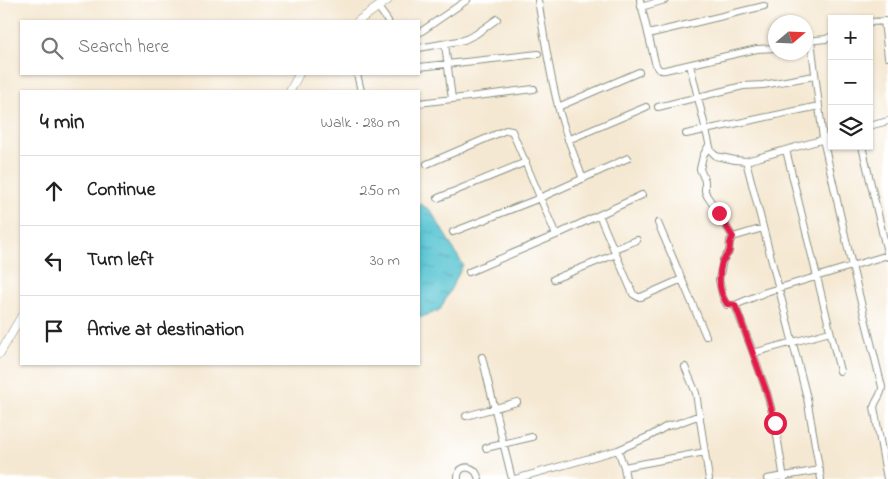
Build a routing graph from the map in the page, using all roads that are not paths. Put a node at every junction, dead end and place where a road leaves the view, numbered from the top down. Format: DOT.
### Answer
graph roads {
  1 [pos="388,0"];
  2 [pos="467,0"];
  3 [pos="538,0"];
  4 [pos="665,0"];
  5 [pos="641,3"];
  6 [pos="764,6"];
  7 [pos="378,7"];
  8 [pos="497,19"];
  9 [pos="359,20"];
  10 [pos="387,20"];
  11 [pos="886,21"];
  12 [pos="873,22"];
  13 [pos="420,32"];
  14 [pos="887,33"];
  15 [pos="648,34"];
  16 [pos="828,38"];
  17 [pos="813,40"];
  18 [pos="445,44"];
  19 [pos="420,48"];
  20 [pos="768,48"];
  21 [pos="538,54"];
  22 [pos="888,57"];
  23 [pos="811,60"];
  24 [pos="448,64"];
  25 [pos="690,64"];
  26 [pos="420,67"];
  27 [pos="639,72"];
  28 [pos="298,75"];
  29 [pos="357,75"];
  30 [pos="814,76"];
  31 [pos="534,89"];
  32 [pos="291,90"];
  33 [pos="361,90"];
  34 [pos="698,97"];
  35 [pos="452,99"];
  36 [pos="420,103"];
  37 [pos="819,106"];
  38 [pos="558,107"];
  39 [pos="646,107"];
  40 [pos="658,107"];
  41 [pos="888,121"];
  42 [pos="873,125"];
  43 [pos="706,129"];
  44 [pos="686,134"];
  45 [pos="828,138"];
  46 [pos="823,139"];
  47 [pos="568,140"];
  48 [pos="709,145"];
  49 [pos="786,150"];
  50 [pos="863,150"];
  51 [pos="628,158"];
  52 [pos="746,161"];
  53 [pos="526,162"];
  54 [pos="427,164"];
  55 [pos="583,179"];
  56 [pos="642,195"];
  57 [pos="438,198"];
  58 [pos="540,198"];
  59 [pos="599,215"];
  60 [pos="658,223"];
  61 [pos="763,228"];
  62 [pos="453,232"];
  63 [pos="556,235"];
  64 [pos="733,237"];
  65 [pos="637,240"];
  66 [pos="615,251"];
  67 [pos="888,256"];
  68 [pos="852,266"];
  69 [pos="469,272"];
  70 [pos="816,276"];
  71 [pos="554,279"];
  72 [pos="682,279"];
  73 [pos="779,288"];
  74 [pos="735,305"];
  75 [pos="20,319"];
  76 [pos="830,332"];
  77 [pos="706,336"];
  78 [pos="793,342"];
  79 [pos="0,353"];
  80 [pos="754,353"];
  81 [pos="482,356"];
  82 [pos="685,367"];
  83 [pos="840,371"];
  84 [pos="517,402"];
  85 [pos="495,409"];
  86 [pos="700,415"];
  87 [pos="466,416"];
  88 [pos="532,437"];
  89 [pos="504,444"];
  90 [pos="486,448"];
  91 [pos="618,450"];
  92 [pos="705,452"];
  93 [pos="624,467"];
  94 [pos="820,470"];
  95 [pos="783,478"];
  96 [pos="458,479"];
  97 [pos="479,479"];
  98 [pos="513,479"];
  99 [pos="626,479"];
  100 [pos="709,479"];
  101 [pos="767,479"];
  102 [pos="821,479"];
  103 [pos="887,479"];
  1 -- 7 [label="street"];
  2 -- 13 [label="street"];
  3 -- 38 [label="street"];
  4 -- 5 [label="street"];
  5 -- 15 [label="street"];
  6 -- 15 [label="street"];
  7 -- 9 [label="street"];
  7 -- 10 [label="street"];
  8 -- 18 [label="street"];
  11 -- 12 [label="street"];
  11 -- 14 [label="street"];
  14 -- 22 [label="street"];
  15 -- 25 [label="street"];
  16 -- 17 [label="street"];
  18 -- 19 [label="street"];
  18 -- 24 [label="street"];
  20 -- 25 [label="street"];
  21 -- 24 [label="street"];
  23 -- 30 [label="street"];
  24 -- 26 [label="street"];
  24 -- 35 [label="street"];
  25 -- 34 [label="street"];
  27 -- 38 [label="street"];
  28 -- 32 [label="street"];
  29 -- 33 [label="street"];
  30 -- 34 [label="street"];
  30 -- 37 [label="street"];
  31 -- 35 [label="street"];
  34 -- 40 [label="street"];
  34 -- 43 [label="street"];
  35 -- 36 [label="street"];
  37 -- 43 [label="street"];
  37 -- 46 [label="street"];
  38 -- 47 [label="street"];
  39 -- 47 [label="street"];
  41 -- 42 [label="street"];
  43 -- 44 [label="street"];
  43 -- 48 [label="street"];
  45 -- 46 [label="street"];
  46 -- 49 [label="street"];
  46 -- 68 [label="street"];
  47 -- 55 [label="street"];
  48 -- 52 [label="street"];
  48 -- 64 [label="street"];
  49 -- 52 [label="street"];
  49 -- 70 [label="street"];
  50 -- 67 [label="street"];
  51 -- 55 [label="street"];
  52 -- 61 [label="street"];
  53 -- 54 [label="street"];
  53 -- 57 [label="street"];
  53 -- 58 [label="street"];
  55 -- 58 [label="street"];
  56 -- 59 [label="street"];
  58 -- 62 [label="street"];
  58 -- 63 [label="street"];
  59 -- 63 [label="street"];
  59 -- 66 [label="street"];
  60 -- 72 [label="street"];
  61 -- 64 [label="street"];
  61 -- 73 [label="street"];
  63 -- 69 [label="street"];
  64 -- 74 [label="street"];
  65 -- 66 [label="street"];
  66 -- 71 [label="street"];
  66 -- 72 [label="street"];
  67 -- 68 [label="street"];
  68 -- 70 [label="street"];
  68 -- 103 [label="street"];
  70 -- 73 [label="street"];
  70 -- 76 [label="street"];
  72 -- 77 [label="street"];
  73 -- 74 [label="street"];
  73 -- 78 [label="street"];
  74 -- 80 [label="street"];
  75 -- 79 [label="street"];
  76 -- 78 [label="street"];
  76 -- 83 [label="street"];
  78 -- 80 [label="street"];
  78 -- 94 [label="street"];
  80 -- 95 [label="street"];
  81 -- 85 [label="street"];
  82 -- 86 [label="street"];
  84 -- 85 [label="street"];
  85 -- 87 [label="street"];
  85 -- 89 [label="street"];
  86 -- 91 [label="street"];
  86 -- 92 [label="street"];
  88 -- 89 [label="street"];
  89 -- 90 [label="street"];
  89 -- 98 [label="street"];
  91 -- 93 [label="street"];
  91 -- 98 [label="street"];
  92 -- 93 [label="street"];
  92 -- 100 [label="street"];
  93 -- 99 [label="street"];
  94 -- 95 [label="street"];
  94 -- 102 [label="street"];
  95 -- 101 [label="street"];
  96 -- 97 [label="street"];
}
